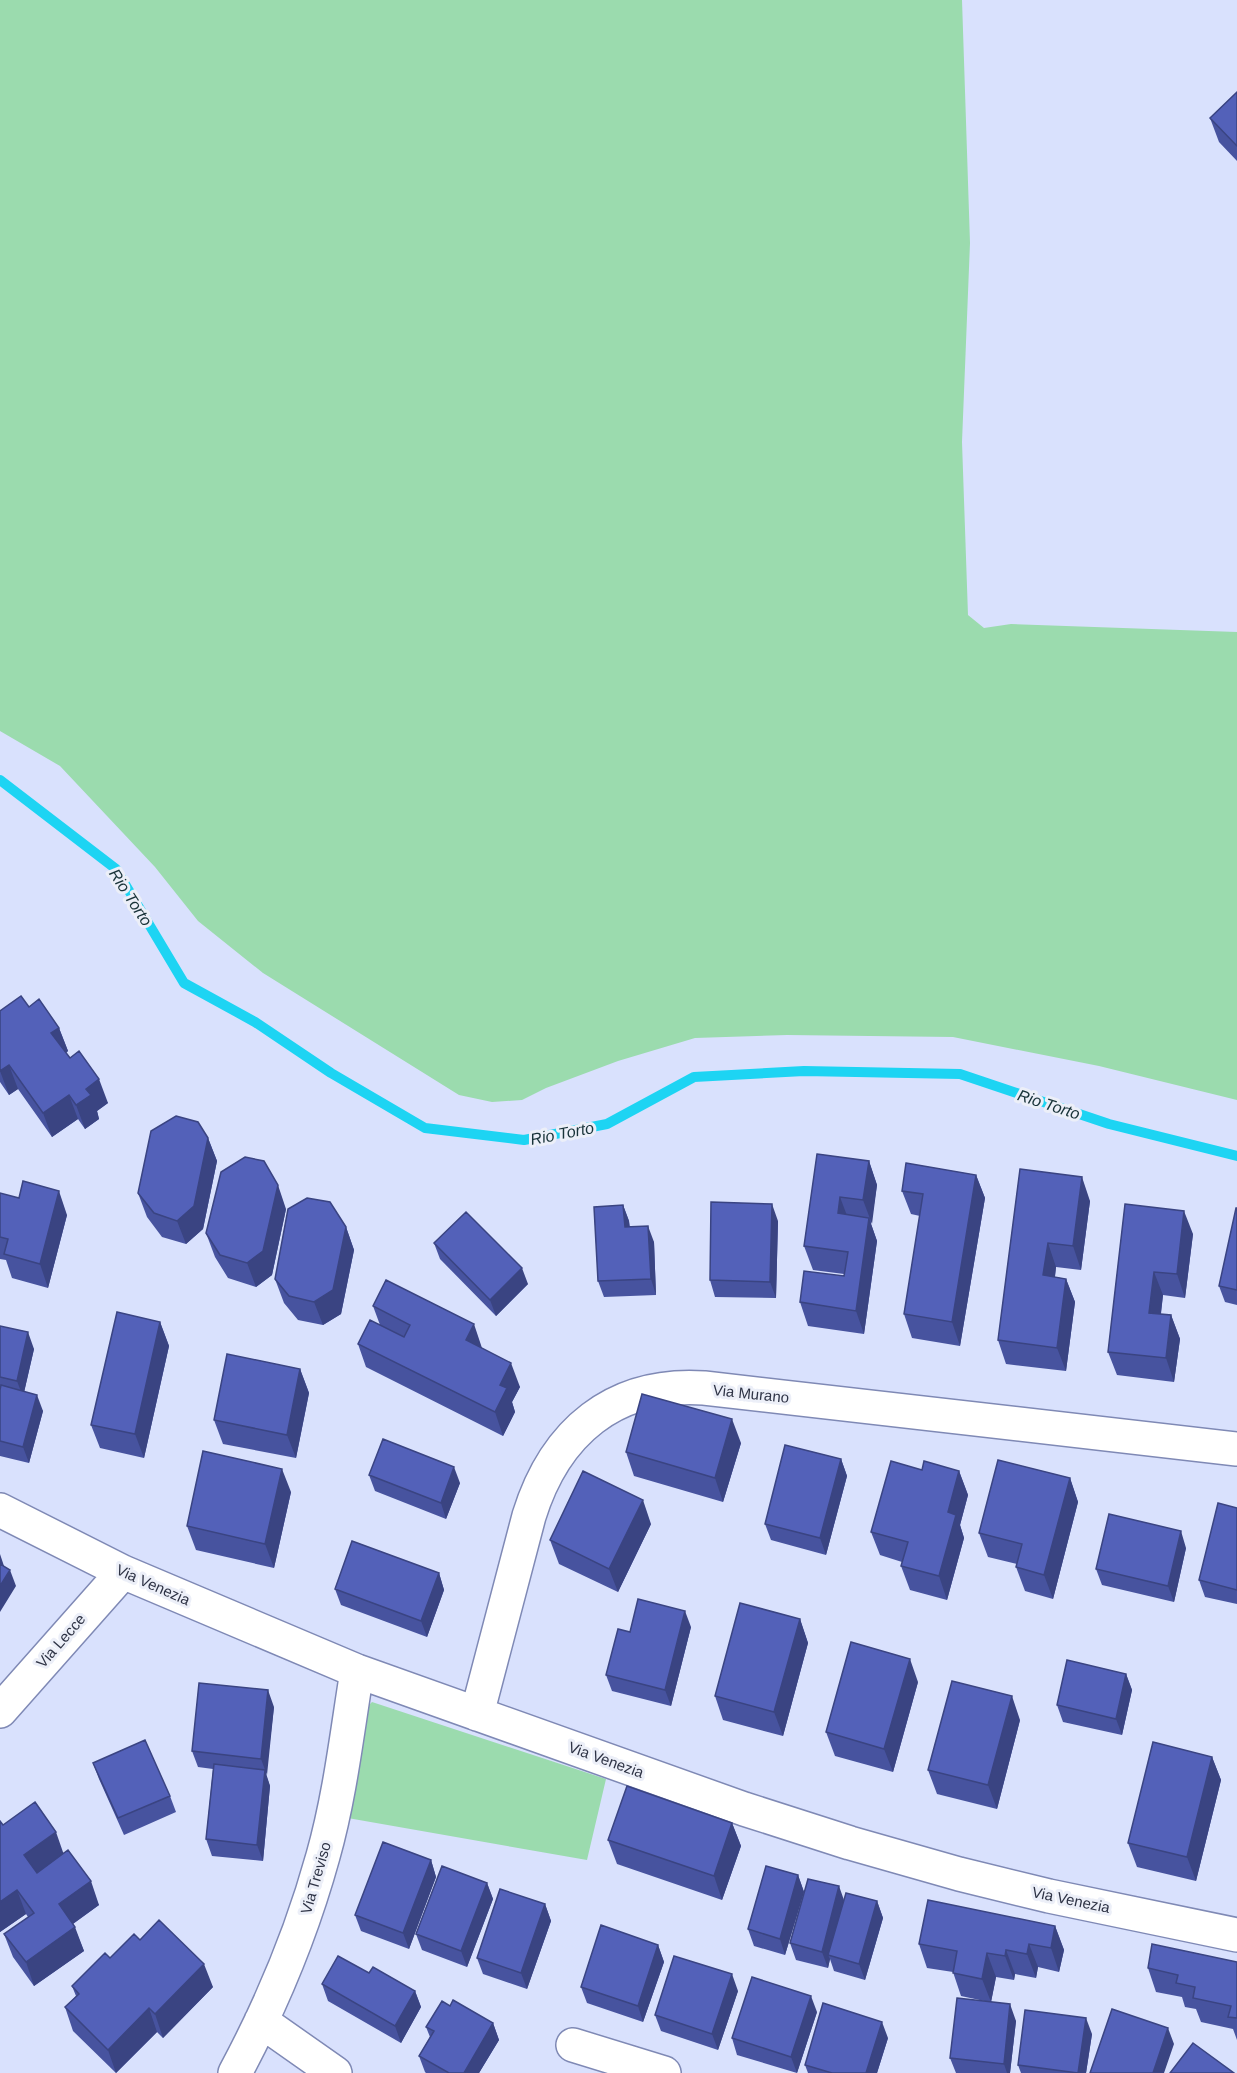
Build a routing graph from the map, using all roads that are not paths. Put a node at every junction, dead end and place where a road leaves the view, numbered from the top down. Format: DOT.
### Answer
graph roads {
  1 [pos="1237,1449"];
  2 [pos="0,1510"];
  3 [pos="123,1572"];
  4 [pos="357,1671"];
  5 [pos="0,1711"];
  6 [pos="477,1714"];
  7 [pos="1237,1935"];
  8 [pos="261,2021"];
  9 [pos="573,2044"];
  10 [pos="235,2073"];
  11 [pos="336,2073"];
  12 [pos="664,2073"];
  1 -- 6 [label="street, Via Murano"];
  2 -- 3 [label="street, Via Venezia"];
  3 -- 4 [label="street, Via Venezia"];
  3 -- 5 [label="street, Via Lecce"];
  4 -- 6 [label="street, Via Venezia"];
  4 -- 8 [label="street, Via Treviso"];
  6 -- 7 [label="street, Via Venezia"];
  8 -- 10 [label="street, Via Treviso"];
  8 -- 11 [label="street"];
  9 -- 12 [label="street"];
}
